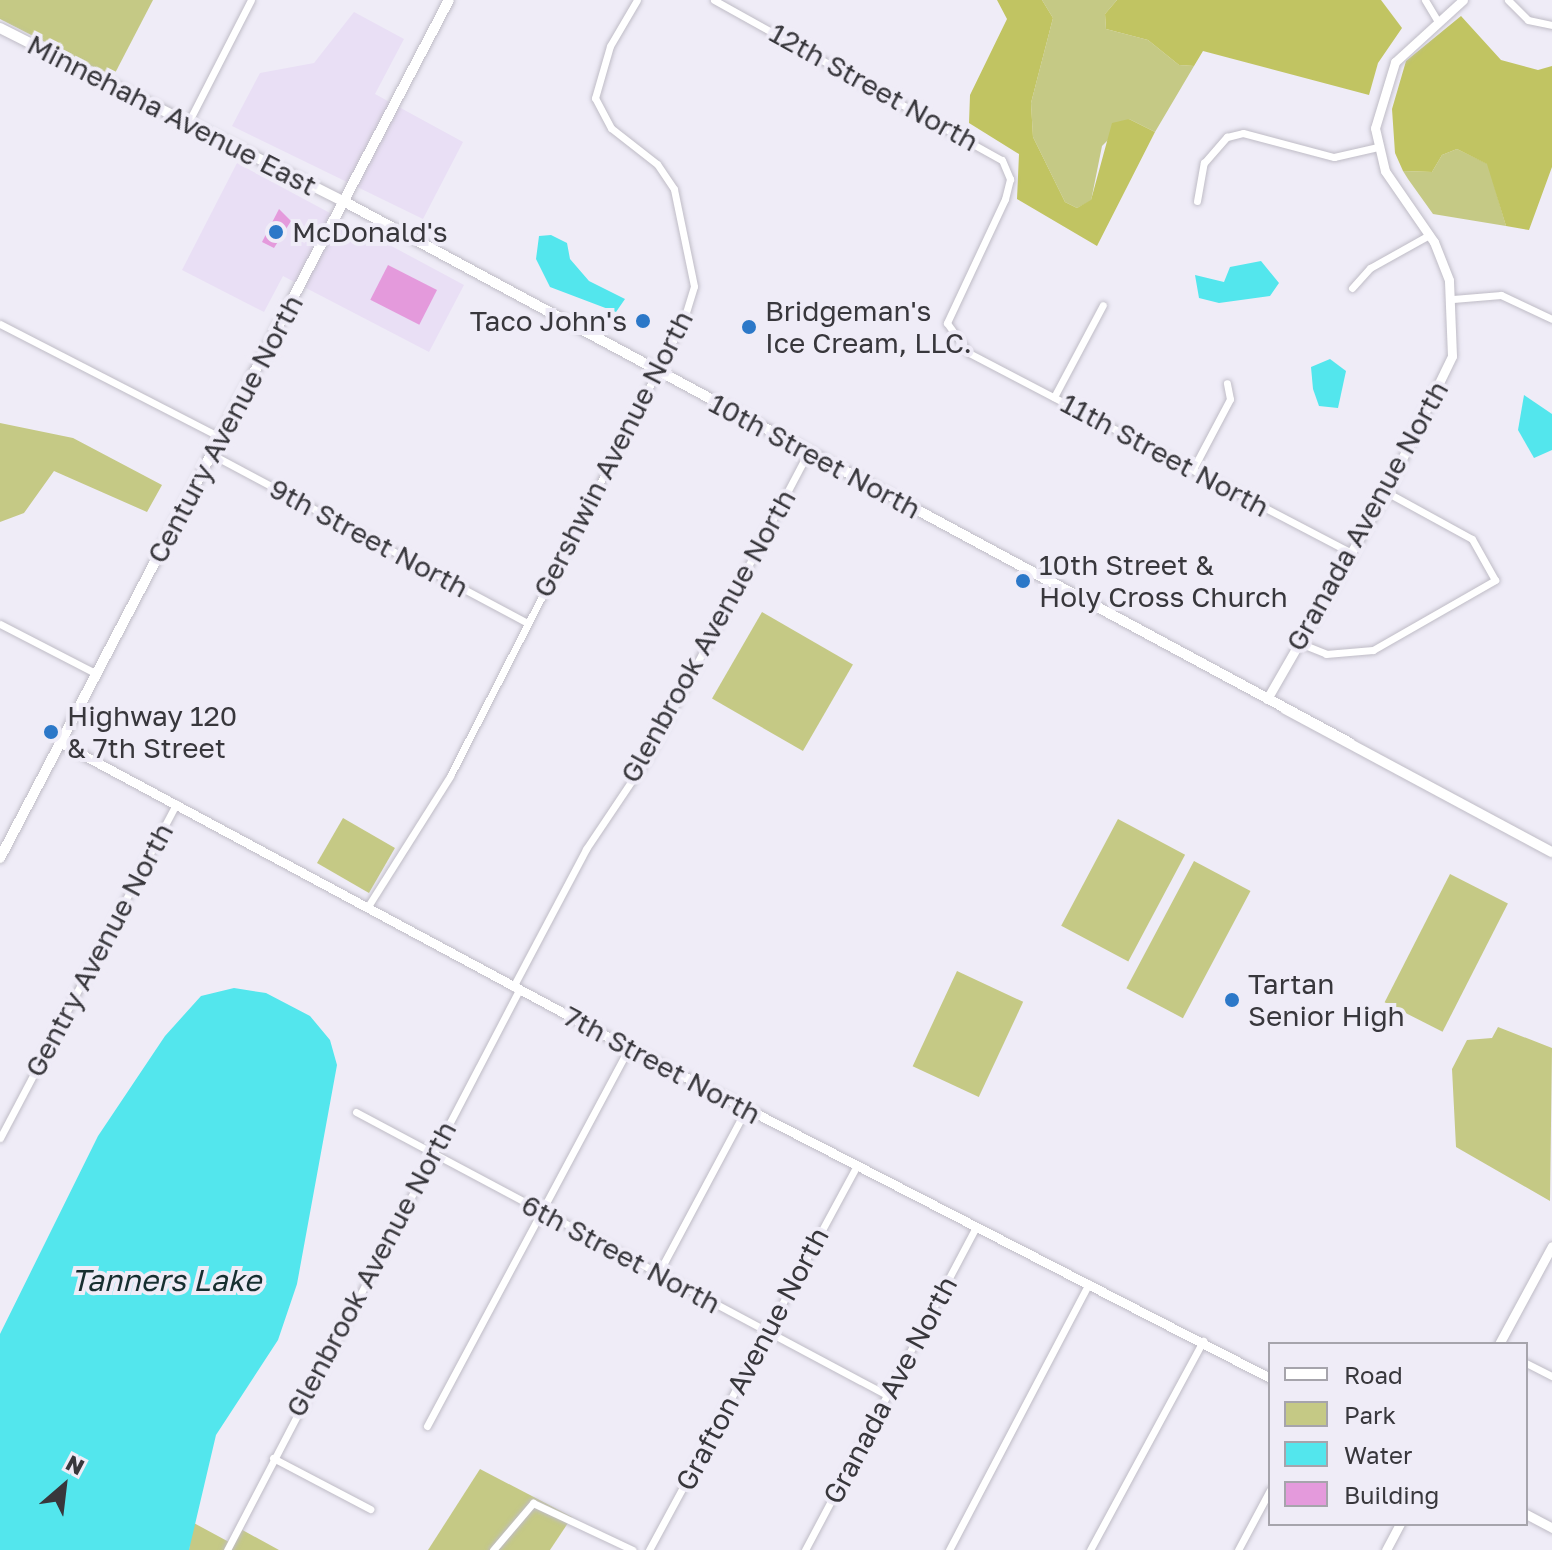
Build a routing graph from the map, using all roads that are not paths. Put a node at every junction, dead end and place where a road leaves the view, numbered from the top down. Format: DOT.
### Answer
graph roads {
  1 [pos="251,0"];
  2 [pos="449,0"];
  3 [pos="637,0"];
  4 [pos="714,0"];
  5 [pos="737,0"];
  6 [pos="1425,0"];
  7 [pos="1463,0"];
  8 [pos="1508,0"];
  9 [pos="732,10"];
  10 [pos="1437,20"];
  11 [pos="1552,25"];
  12 [pos="0,28"];
  13 [pos="188,123"];
  14 [pos="1378,147"];
  15 [pos="1197,201"];
  16 [pos="345,202"];
  17 [pos="1429,235"];
  18 [pos="1352,288"];
  19 [pos="1453,299"];
  20 [pos="1103,305"];
  21 [pos="1552,319"];
  22 [pos="0,324"];
  23 [pos="977,357"];
  24 [pos="654,369"];
  25 [pos="1227,383"];
  26 [pos="1054,397"];
  27 [pos="220,437"];
  28 [pos="808,452"];
  29 [pos="211,454"];
  30 [pos="1193,469"];
  31 [pos="1386,492"];
  32 [pos="1353,554"];
  33 [pos="528,623"];
  34 [pos="0,624"];
  35 [pos="1297,642"];
  36 [pos="95,673"];
  37 [pos="1267,699"];
  38 [pos="59,742"];
  39 [pos="176,804"];
  40 [pos="1552,852"];
  41 [pos="0,858"];
  42 [pos="367,908"];
  43 [pos="516,989"];
  44 [pos="629,1048"];
  45 [pos="746,1109"];
  46 [pos="356,1112"];
  47 [pos="0,1138"];
  48 [pos="431,1153"];
  49 [pos="856,1167"];
  50 [pos="542,1211"];
  51 [pos="975,1229"];
  52 [pos="1552,1246"];
  53 [pos="658,1274"];
  54 [pos="1089,1283"];
  55 [pos="768,1332"];
  56 [pos="1203,1341"];
  57 [pos="1500,1342"];
  58 [pos="1528,1364"];
  59 [pos="1552,1376"];
  60 [pos="1268,1377"];
  61 [pos="887,1395"];
  62 [pos="427,1426"];
  63 [pos="273,1458"];
  64 [pos="1268,1494"];
  65 [pos="370,1509"];
  66 [pos="1528,1515"];
  67 [pos="1399,1526"];
  68 [pos="1552,1528"];
  69 [pos="227,1550"];
  70 [pos="493,1550"];
  71 [pos="633,1550"];
  72 [pos="649,1550"];
  73 [pos="805,1550"];
  74 [pos="949,1550"];
  75 [pos="1090,1550"];
  76 [pos="1238,1550"];
  77 [pos="1386,1550"];
  1 -- 13 [label="street"];
  2 -- 16 [label="main road, Century Avenue North"];
  3 -- 24 [label="street, Gershwin Avenue North"];
  4 -- 9 [label="street, 12th Street North"];
  5 -- 9 [label="street"];
  6 -- 10 [label="street"];
  7 -- 10 [label="street, Granada Avenue North"];
  8 -- 11 [label="street"];
  9 -- 23 [label="street, 12th Street North"];
  10 -- 14 [label="street, Granada Avenue North"];
  12 -- 13 [label="main road, Minnehaha Avenue East"];
  13 -- 16 [label="main road, Minnehaha Avenue East"];
  14 -- 15 [label="street"];
  14 -- 17 [label="street, Granada Avenue North"];
  16 -- 24 [label="main road, 10th Street North"];
  16 -- 27 [label="main road, Century Avenue North"];
  17 -- 18 [label="street"];
  17 -- 19 [label="street, Granada Avenue North"];
  19 -- 21 [label="street"];
  19 -- 31 [label="street, Granada Avenue North"];
  20 -- 26 [label="street"];
  22 -- 27 [label="street"];
  23 -- 26 [label="street, 11th Street North"];
  24 -- 28 [label="main road, 10th Street North"];
  24 -- 33 [label="street, Gershwin Avenue North"];
  25 -- 30 [label="street"];
  26 -- 30 [label="street, 11th Street North"];
  27 -- 29 [label="main road, Century Avenue North"];
  28 -- 37 [label="main road, 10th Street North"];
  28 -- 43 [label="street, Glenbrook Avenue North"];
  29 -- 33 [label="street, 9th Street North"];
  29 -- 36 [label="main road, Century Avenue North"];
  30 -- 32 [label="street, 11th Street North"];
  31 -- 32 [label="street, Granada Avenue North"];
  31 -- 35 [label="street"];
  32 -- 35 [label="street, Granada Avenue North"];
  33 -- 42 [label="street, Gershwin Avenue North"];
  34 -- 36 [label="street"];
  35 -- 37 [label="street, Granada Avenue North"];
  36 -- 38 [label="main road, Century Avenue North"];
  37 -- 40 [label="main road, 10th Street North"];
  38 -- 39 [label="street, 7th Street North"];
  38 -- 41 [label="main road, Century Avenue North"];
  39 -- 42 [label="street, 7th Street North"];
  39 -- 47 [label="street, Gentry Avenue North"];
  42 -- 43 [label="street, 7th Street North"];
  43 -- 44 [label="street, 7th Street North"];
  43 -- 48 [label="street, Glenbrook Avenue North"];
  44 -- 45 [label="street, 7th Street North"];
  44 -- 50 [label="street"];
  45 -- 49 [label="street, 7th Street North"];
  45 -- 53 [label="street"];
  46 -- 48 [label="street, 6th Street North"];
  48 -- 50 [label="street, 6th Street North"];
  48 -- 63 [label="street, Glenbrook Avenue North"];
  49 -- 51 [label="street, 7th Street North"];
  49 -- 55 [label="street, Grafton Avenue North"];
  50 -- 53 [label="street, 6th Street North"];
  50 -- 62 [label="street"];
  51 -- 54 [label="street, 7th Street North"];
  51 -- 61 [label="street, Granada Ave North"];
  52 -- 57 [label="street"];
  53 -- 55 [label="street, 6th Street North"];
  54 -- 56 [label="street, 7th Street North"];
  54 -- 74 [label="street"];
  55 -- 61 [label="street, 6th Street North"];
  55 -- 72 [label="street, Grafton Avenue North"];
  56 -- 60 [label="street, 7th Street North"];
  56 -- 75 [label="street"];
  58 -- 59 [label="street"];
  61 -- 73 [label="street, Granada Ave North"];
  63 -- 65 [label="street"];
  63 -- 69 [label="street, Glenbrook Avenue North"];
  64 -- 76 [label="street"];
  66 -- 68 [label="street"];
  67 -- 77 [label="street"];
  70 -- 71 [label="street"];
}
